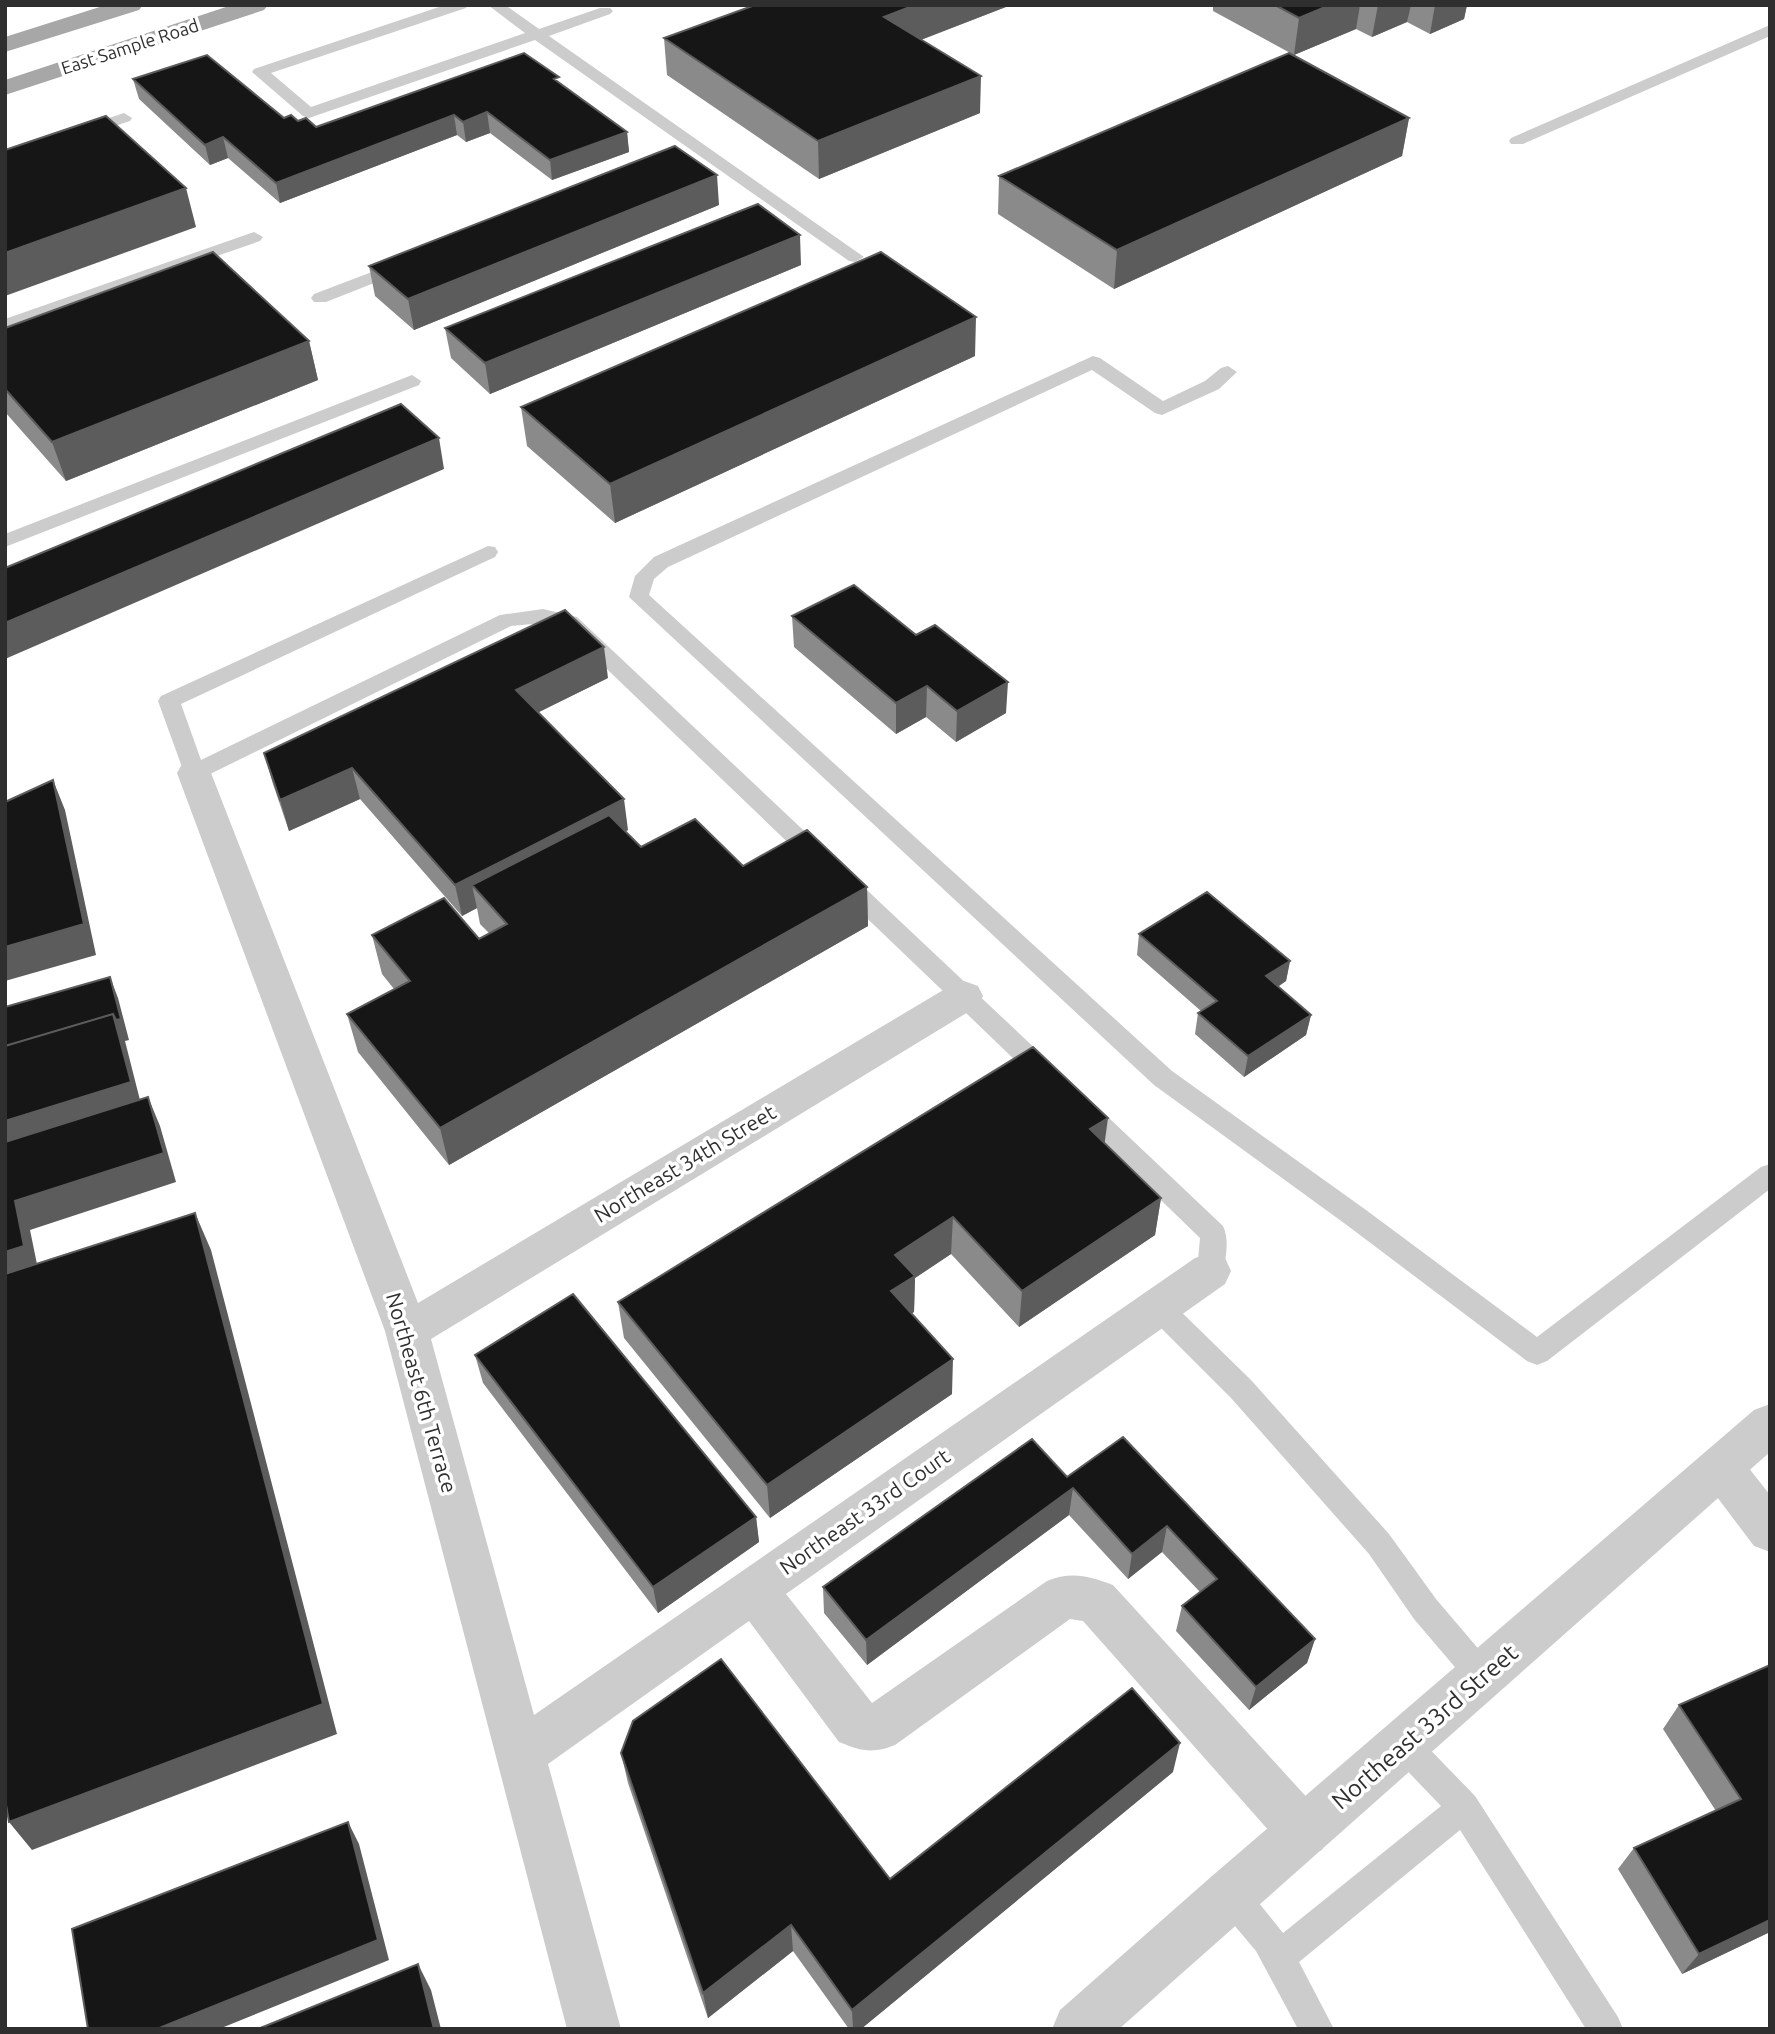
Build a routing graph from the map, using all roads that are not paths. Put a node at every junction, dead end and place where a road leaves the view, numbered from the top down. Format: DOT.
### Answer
graph roads {
  1 [pos="131,5"];
  2 [pos="256,5"];
  3 [pos="461,5"];
  4 [pos="495,5"];
  5 [pos="605,11"];
  6 [pos="1770,30"];
  7 [pos="537,35"];
  8 [pos="5,45"];
  9 [pos="5,88"];
  10 [pos="124,118"];
  11 [pos="71,136"];
  12 [pos="1517,141"];
  13 [pos="702,150"];
  14 [pos="676,160"];
  15 [pos="254,237"];
  16 [pos="855,257"];
  17 [pos="422,258"];
  18 [pos="320,298"];
  19 [pos="5,325"];
  20 [pos="1227,372"];
  21 [pos="412,381"];
  22 [pos="5,541"];
  23 [pos="488,552"];
  24 [pos="194,773"];
  25 [pos="964,996"];
  26 [pos="1770,1174"];
  27 [pos="1210,1271"];
  28 [pos="1158,1307"];
  29 [pos="407,1331"];
  30 [pos="1770,1424"];
  31 [pos="1721,1467"];
  32 [pos="1770,1531"];
  33 [pos="754,1589"];
  34 [pos="1482,1676"];
  35 [pos="1404,1745"];
  36 [pos="521,1752"];
  37 [pos="1464,1807"];
  38 [pos="1304,1832"];
  39 [pos="1230,1894"];
  40 [pos="1279,1957"];
  41 [pos="594,2029"];
  42 [pos="1079,2029"];
  43 [pos="1317,2029"];
  44 [pos="1606,2029"];
  1 -- 8 [label="main road, East Sample Road"];
  2 -- 9 [label="main road, East Sample Road"];
  3 -- 7 [label="lane"];
  4 -- 7 [label="lane"];
  5 -- 7 [label="lane"];
  6 -- 12 [label="lane"];
  7 -- 13 [label="lane"];
  10 -- 11 [label="lane"];
  13 -- 14 [label="lane"];
  13 -- 16 [label="lane"];
  15 -- 19 [label="lane"];
  17 -- 18 [label="lane"];
  20 -- 26 [label="lane"];
  21 -- 22 [label="lane"];
  23 -- 24 [label="lane"];
  24 -- 25 [label="lane"];
  24 -- 29 [label="street, Northeast 6th Terrace"];
  25 -- 27 [label="lane"];
  25 -- 29 [label="street, Northeast 34th Street"];
  27 -- 28 [label="street, Northeast 33rd Court"];
  28 -- 33 [label="street, Northeast 33rd Court"];
  28 -- 34 [label="lane"];
  29 -- 36 [label="street, Northeast 6th Terrace"];
  30 -- 31 [label="street, Northeast 33rd Street"];
  31 -- 32 [label="street"];
  31 -- 34 [label="street, Northeast 33rd Street"];
  33 -- 36 [label="street, Northeast 33rd Court"];
  33 -- 38 [label="street"];
  34 -- 35 [label="street, Northeast 33rd Street"];
  35 -- 37 [label="lane"];
  35 -- 38 [label="street, Northeast 33rd Street"];
  36 -- 41 [label="street, Northeast 6th Terrace"];
  37 -- 40 [label="lane"];
  37 -- 44 [label="lane"];
  38 -- 39 [label="street, Northeast 33rd Street"];
  39 -- 40 [label="lane"];
  39 -- 42 [label="street, Northeast 33rd Street"];
  40 -- 43 [label="lane"];
}
